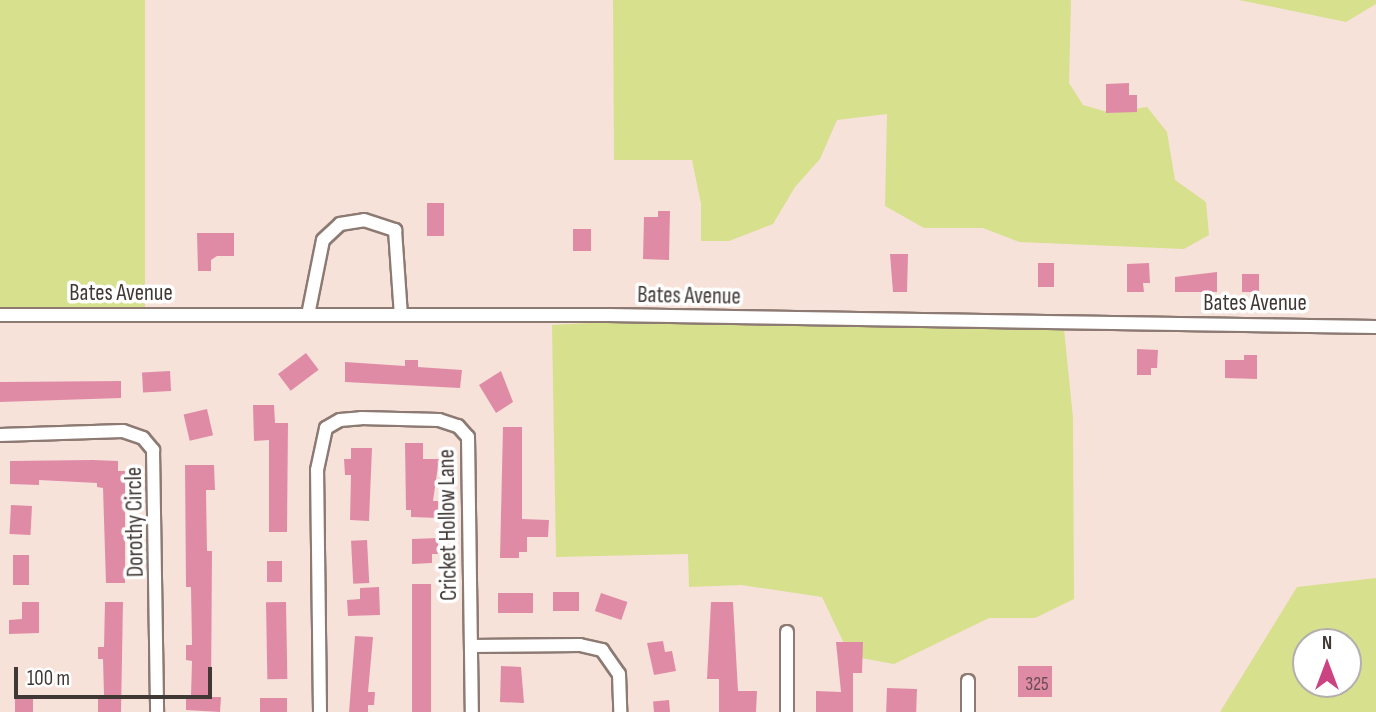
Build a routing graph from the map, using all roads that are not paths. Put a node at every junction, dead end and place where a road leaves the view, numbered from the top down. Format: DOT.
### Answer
graph roads {
  1 [pos="0,314"];
  2 [pos="308,315"];
  3 [pos="401,316"];
  4 [pos="1376,327"];
  5 [pos="0,435"];
  6 [pos="787,632"];
  7 [pos="471,646"];
  8 [pos="968,681"];
  9 [pos="157,712"];
  10 [pos="320,712"];
  11 [pos="472,712"];
  12 [pos="620,712"];
  13 [pos="787,712"];
  14 [pos="968,712"];
  1 -- 2 [label="street, Bates Avenue"];
  2 -- 3 [label="street, Bates Avenue"];
  2 -- 3 [label="street"];
  3 -- 4 [label="street, Bates Avenue"];
  5 -- 9 [label="street, Dorothy Circle"];
  6 -- 13 [label="street"];
  7 -- 10 [label="street, Cricket Hollow Lane"];
  7 -- 11 [label="street, Cricket Hollow Lane"];
  7 -- 12 [label="street"];
  8 -- 14 [label="street"];
}
